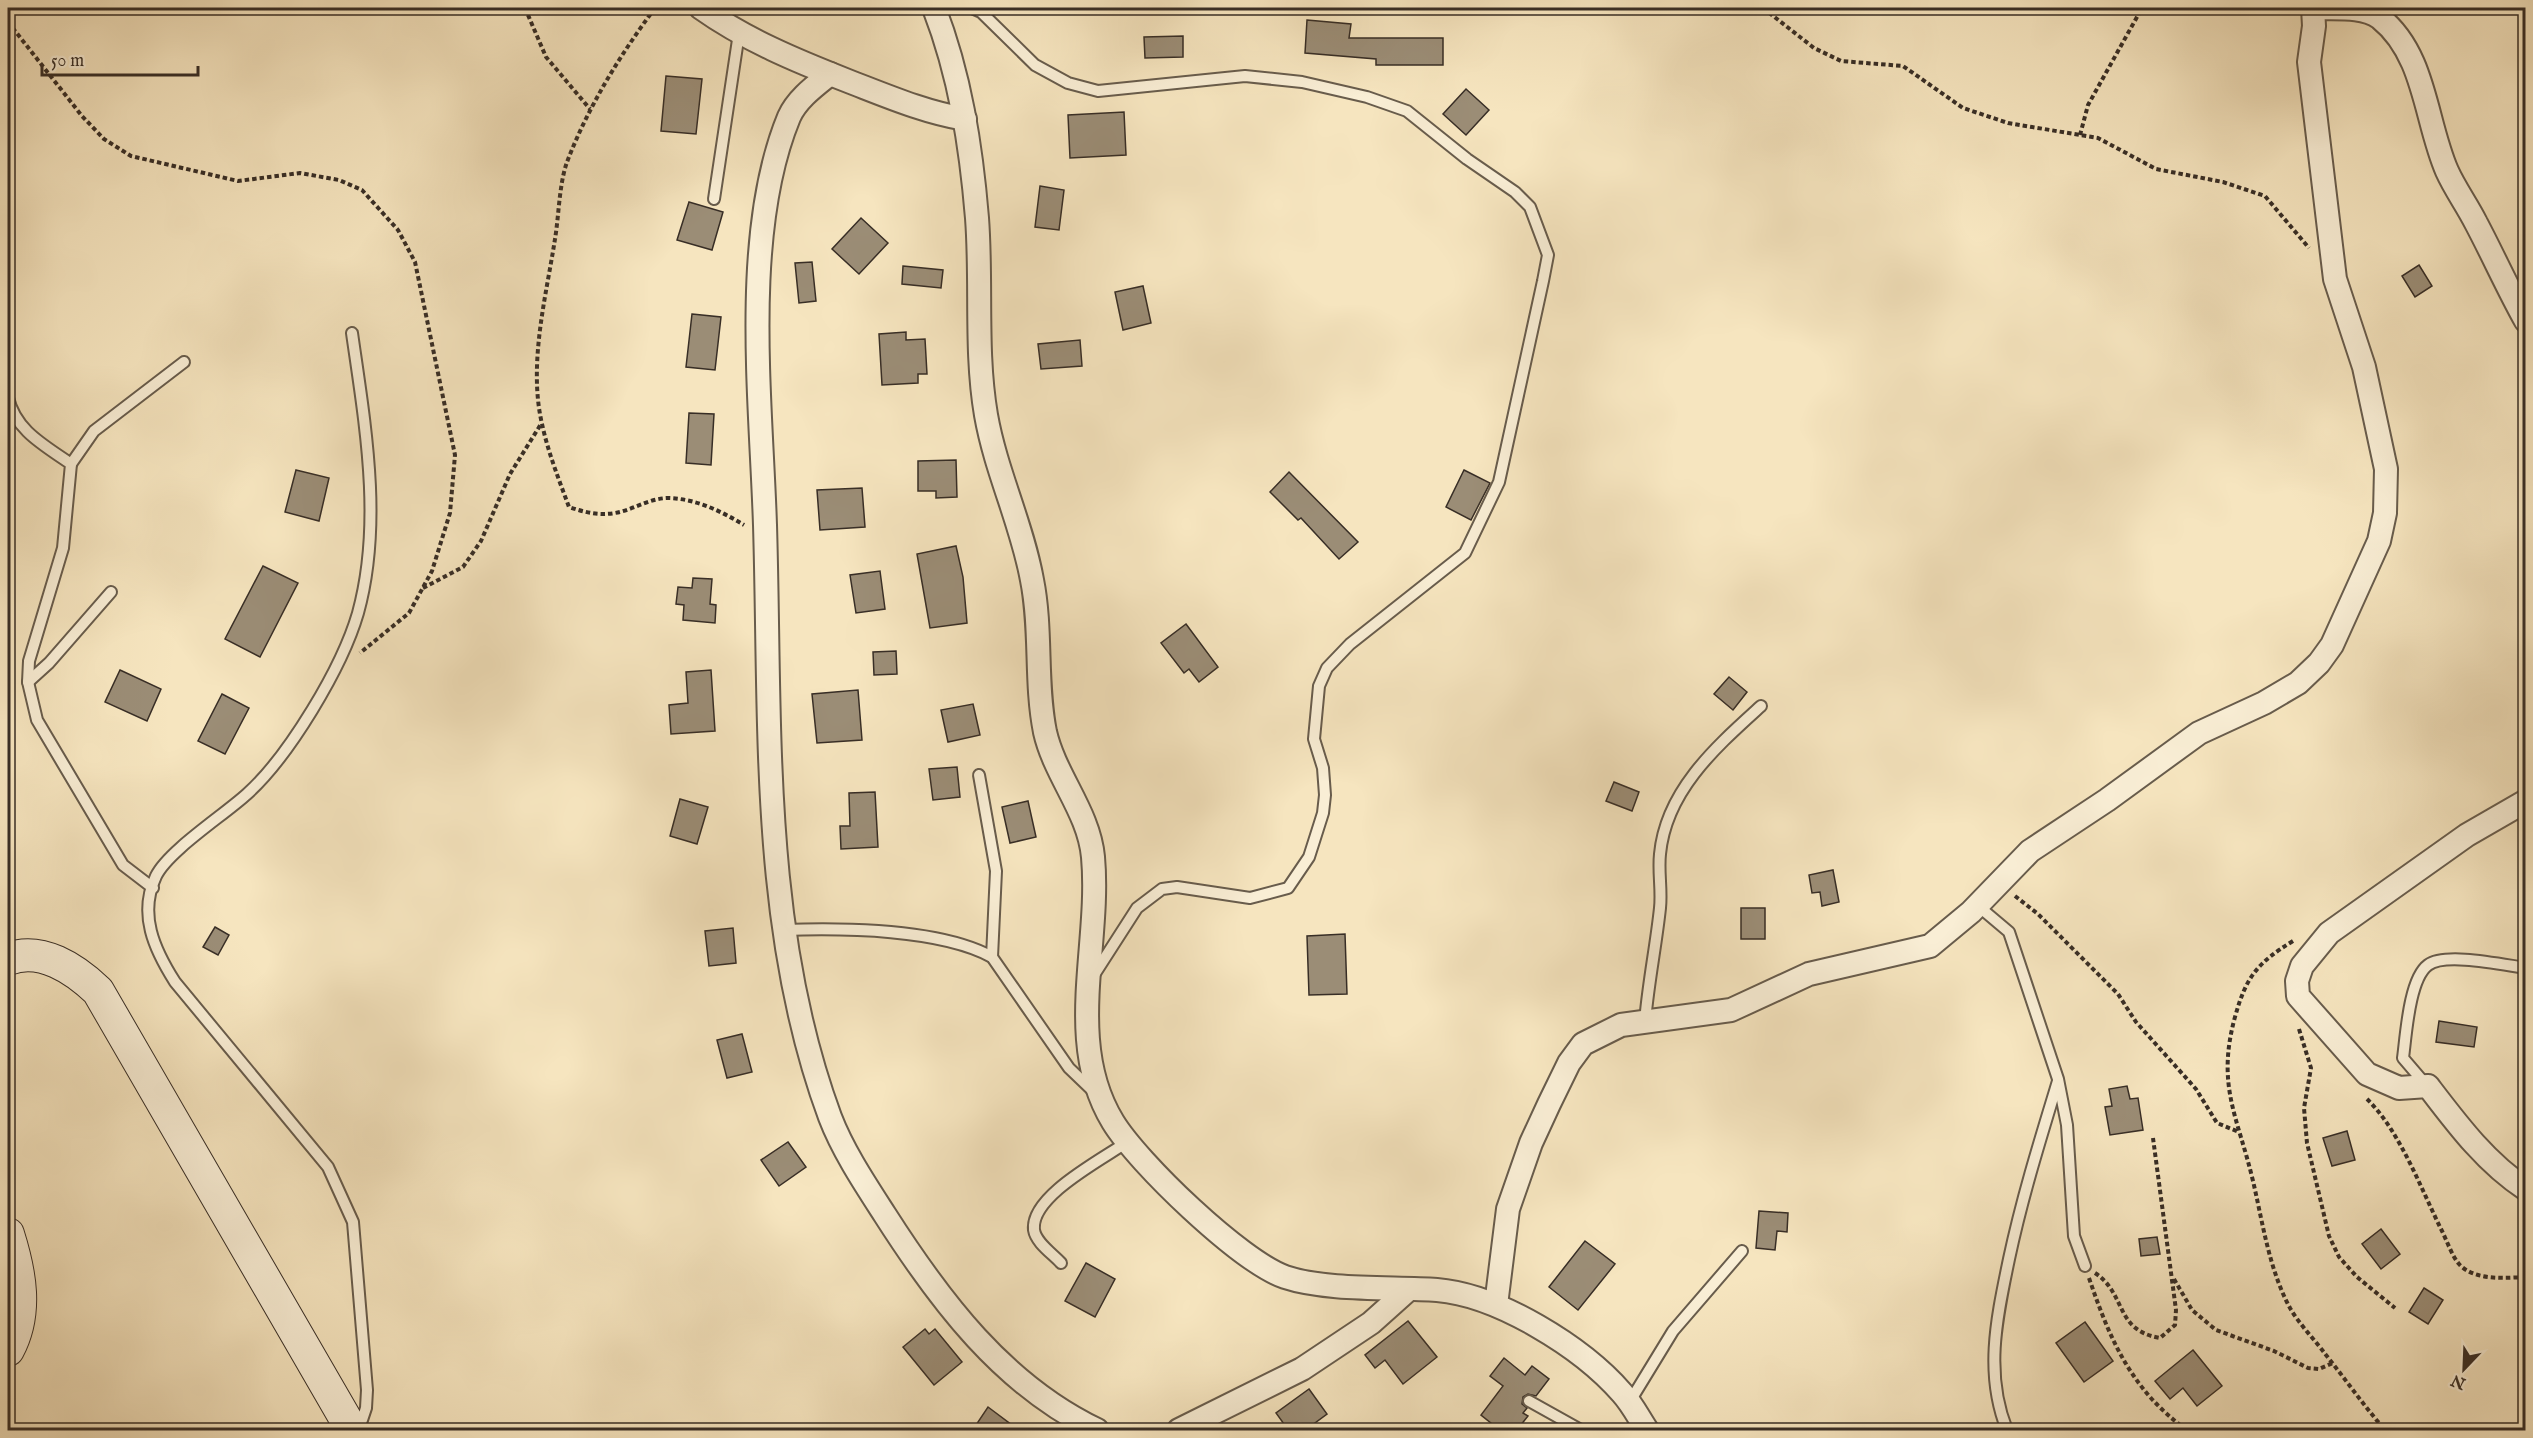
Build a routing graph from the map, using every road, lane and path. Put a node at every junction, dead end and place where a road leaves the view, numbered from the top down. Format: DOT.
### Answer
graph roads {
  1 [pos="525,8"];
  2 [pos="654,8"];
  3 [pos="701,8"];
  4 [pos="934,8"];
  5 [pos="972,8"];
  6 [pos="1763,8"];
  7 [pos="2142,8"];
  8 [pos="2313,8"];
  9 [pos="8,22"];
  10 [pos="739,33"];
  11 [pos="830,74"];
  12 [pos="590,110"];
  13 [pos="965,119"];
  14 [pos="2080,135"];
  15 [pos="714,199"];
  16 [pos="2335,279"];
  17 [pos="2526,321"];
  18 [pos="352,333"];
  19 [pos="184,362"];
  20 [pos="8,398"];
  21 [pos="541,423"];
  22 [pos="71,464"];
  23 [pos="765,537"];
  24 [pos="422,589"];
  25 [pos="111,592"];
  26 [pos="333,674"];
  27 [pos="28,682"];
  28 [pos="1761,706"];
  29 [pos="979,775"];
  30 [pos="2526,801"];
  31 [pos="1998,882"];
  32 [pos="153,888"];
  33 [pos="1977,905"];
  34 [pos="784,930"];
  35 [pos="2301,936"];
  36 [pos="992,957"];
  37 [pos="8,959"];
  38 [pos="2526,968"];
  39 [pos="1088,983"];
  40 [pos="2298,996"];
  41 [pos="1646,1022"];
  42 [pos="2058,1079"];
  43 [pos="2428,1086"];
  44 [pos="1100,1097"];
  45 [pos="2366,1098"];
  46 [pos="2239,1132"];
  47 [pos="2153,1138"];
  48 [pos="1127,1142"];
  49 [pos="2526,1189"];
  50 [pos="8,1234"];
  51 [pos="1742,1251"];
  52 [pos="1061,1263"];
  53 [pos="2085,1266"];
  54 [pos="2172,1276"];
  55 [pos="2526,1276"];
  56 [pos="1409,1289"];
  57 [pos="1496,1305"];
  58 [pos="2395,1308"];
  59 [pos="8,1350"];
  60 [pos="2333,1363"];
  61 [pos="1529,1401"];
  62 [pos="1629,1403"];
  63 [pos="352,1431"];
  64 [pos="358,1431"];
  65 [pos="1097,1431"];
  66 [pos="1179,1431"];
  67 [pos="1581,1431"];
  68 [pos="1647,1431"];
  69 [pos="2007,1431"];
  70 [pos="2187,1431"];
  71 [pos="2385,1431"];
  1 -- 12 [label="path"];
  2 -- 12 [label="path"];
  3 -- 10 [label="street"];
  4 -- 13 [label="street"];
  5 -- 39 [label="lane"];
  6 -- 14 [label="path"];
  7 -- 14 [label="path"];
  8 -- 16 [label="street"];
  8 -- 17 [label="street"];
  9 -- 24 [label="path"];
  10 -- 11 [label="street"];
  10 -- 15 [label="lane"];
  11 -- 13 [label="street"];
  11 -- 23 [label="street"];
  12 -- 21 [label="path"];
  13 -- 39 [label="street"];
  14 -- 16 [label="path"];
  16 -- 31 [label="street"];
  18 -- 26 [label="lane"];
  19 -- 22 [label="lane"];
  20 -- 22 [label="lane"];
  21 -- 23 [label="path"];
  21 -- 24 [label="path"];
  22 -- 27 [label="lane"];
  23 -- 34 [label="street"];
  24 -- 26 [label="path"];
  25 -- 27 [label="lane"];
  26 -- 32 [label="lane"];
  27 -- 32 [label="lane"];
  28 -- 41 [label="lane"];
  29 -- 36 [label="lane"];
  30 -- 40 [label="street"];
  31 -- 33 [label="street"];
  31 -- 46 [label="path"];
  32 -- 64 [label="lane"];
  33 -- 41 [label="street"];
  33 -- 42 [label="lane"];
  34 -- 36 [label="lane"];
  34 -- 65 [label="street"];
  35 -- 46 [label="path"];
  36 -- 44 [label="lane"];
  37 -- 63 [label="street"];
  38 -- 43 [label="lane"];
  39 -- 44 [label="street"];
  40 -- 43 [label="street"];
  40 -- 58 [label="path"];
  41 -- 57 [label="street"];
  42 -- 53 [label="lane"];
  42 -- 69 [label="lane"];
  43 -- 49 [label="street"];
  44 -- 48 [label="street"];
  45 -- 55 [label="path"];
  46 -- 60 [label="path"];
  47 -- 54 [label="path"];
  48 -- 52 [label="lane"];
  48 -- 56 [label="street"];
  50 -- 59 [label="street"];
  51 -- 62 [label="lane"];
  53 -- 54 [label="path"];
  53 -- 70 [label="path"];
  54 -- 60 [label="path"];
  56 -- 57 [label="street"];
  56 -- 66 [label="street"];
  57 -- 62 [label="street"];
  60 -- 71 [label="path"];
  61 -- 67 [label="lane"];
  62 -- 68 [label="street"];
}
